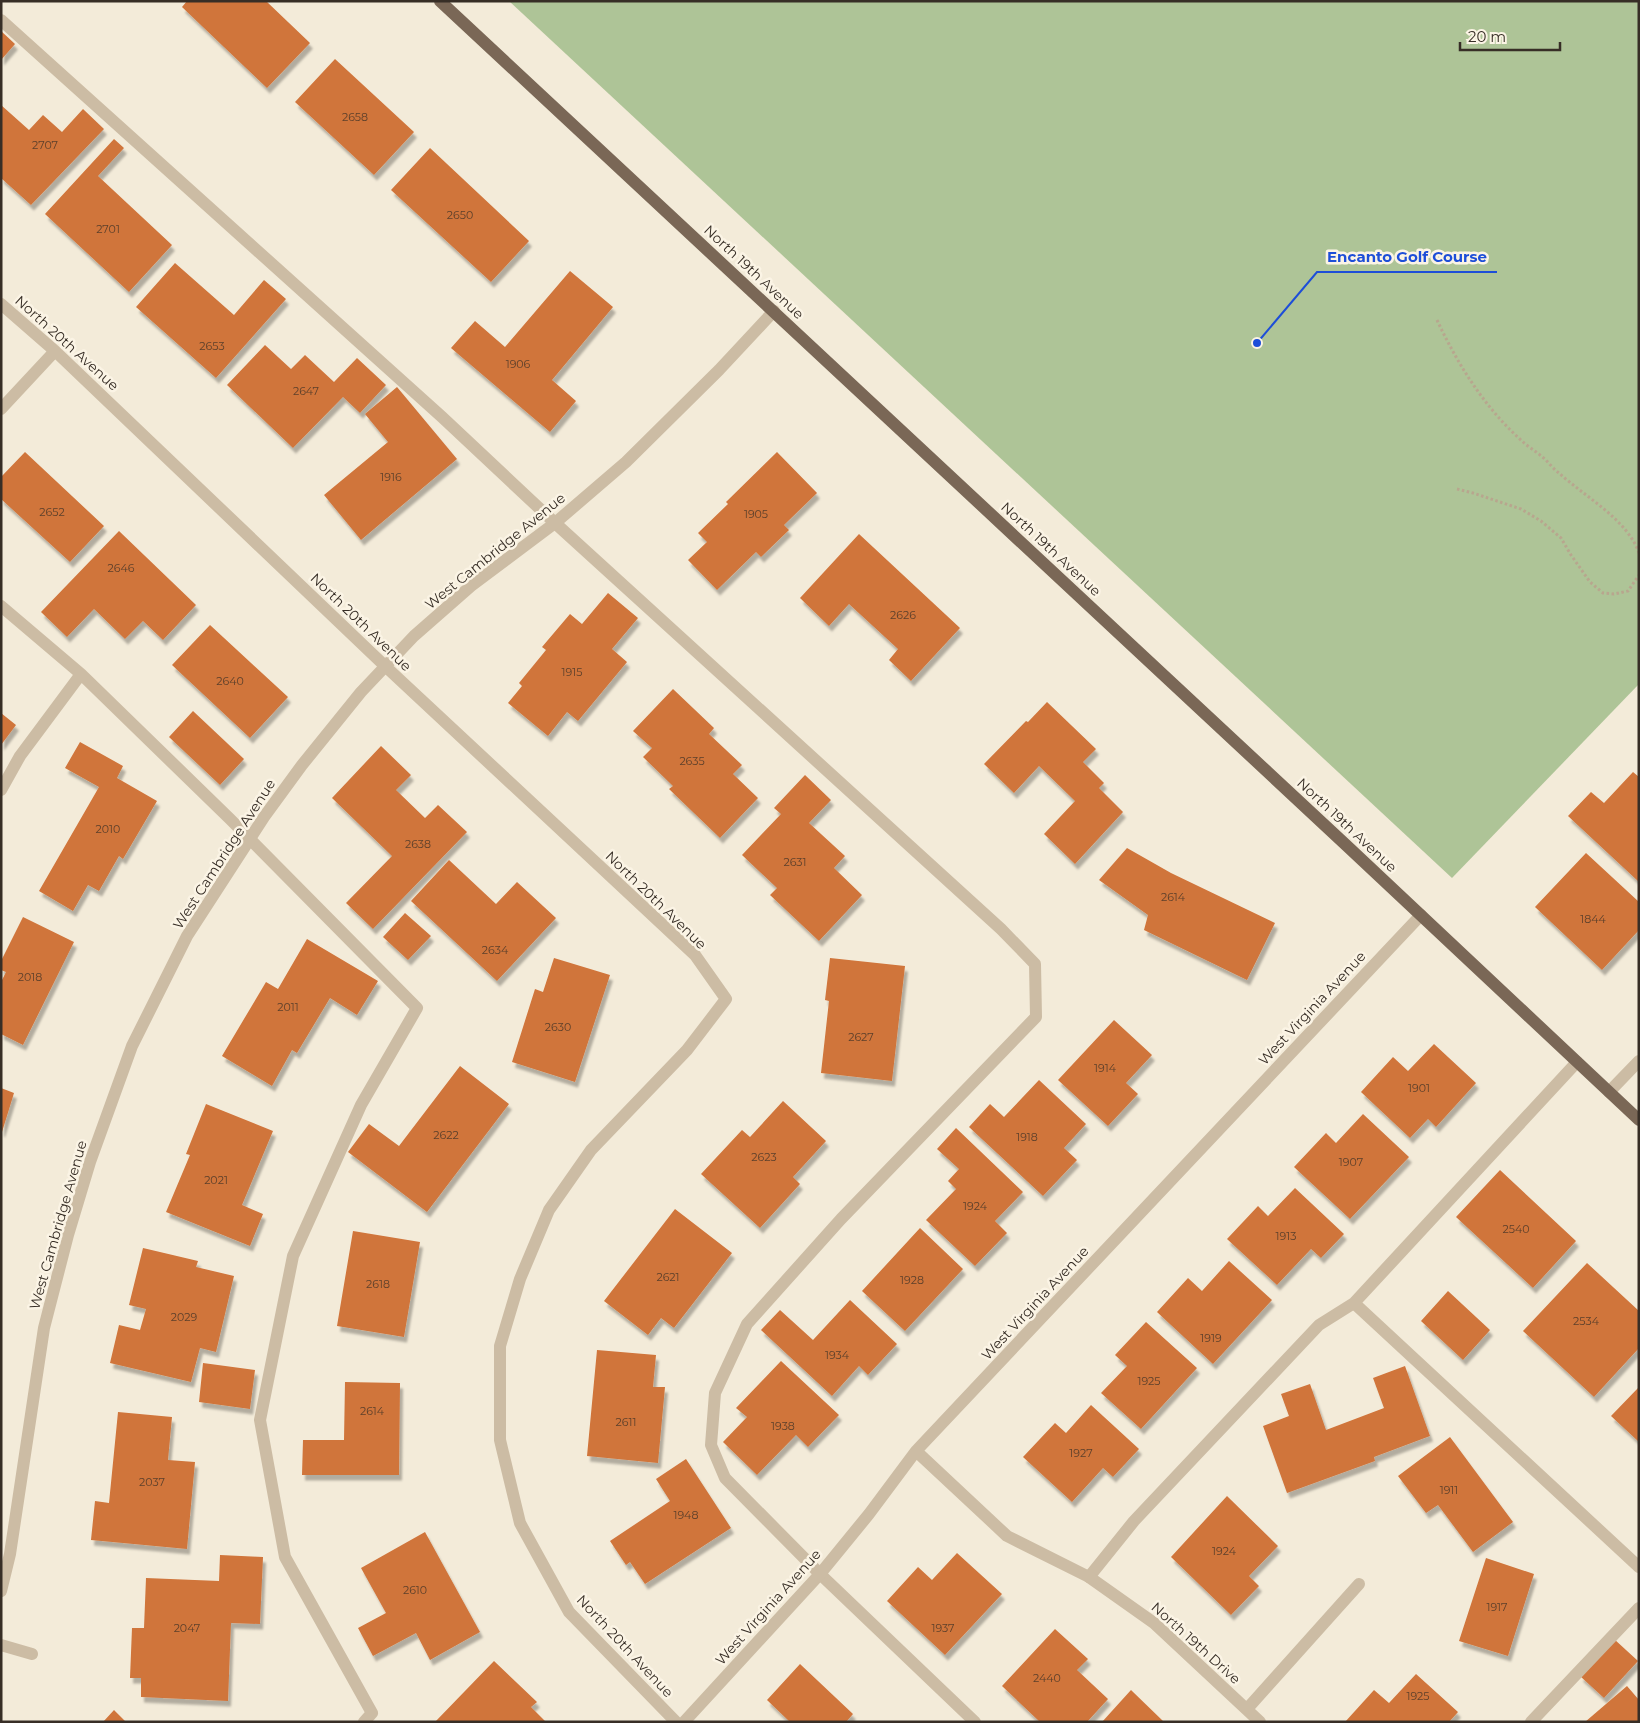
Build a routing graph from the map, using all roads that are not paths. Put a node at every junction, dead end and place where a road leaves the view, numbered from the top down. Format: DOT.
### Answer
graph roads {
  1 [pos="440,1"];
  2 [pos="1,20"];
  3 [pos="1,304"];
  4 [pos="774,311"];
  5 [pos="55,351"];
  6 [pos="1,409"];
  7 [pos="555,523"];
  8 [pos="1,606"];
  9 [pos="385,666"];
  10 [pos="81,674"];
  11 [pos="1,790"];
  12 [pos="249,838"];
  13 [pos="1420,915"];
  14 [pos="1639,1061"];
  15 [pos="1577,1062"];
  16 [pos="1609,1092"];
  17 [pos="1639,1120"];
  18 [pos="1354,1303"];
  19 [pos="916,1451"];
  20 [pos="1639,1567"];
  21 [pos="820,1574"];
  22 [pos="1089,1577"];
  23 [pos="1359,1584"];
  24 [pos="1,1591"];
  25 [pos="1639,1608"];
  26 [pos="1,1645"];
  27 [pos="32,1654"];
  28 [pos="1247,1709"];
  29 [pos="364,1722"];
  30 [pos="676,1722"];
  31 [pos="684,1722"];
  32 [pos="975,1722"];
  33 [pos="1260,1722"];
  34 [pos="1531,1722"];
  1 -- 4 [label="main road, North 19th Avenue"];
  2 -- 7 [label="street"];
  3 -- 5 [label="street, North 20th Avenue"];
  4 -- 7 [label="street, West Cambridge Avenue"];
  4 -- 13 [label="main road, North 19th Avenue"];
  5 -- 6 [label="street"];
  5 -- 9 [label="street, North 20th Avenue"];
  7 -- 9 [label="street, West Cambridge Avenue"];
  7 -- 21 [label="street"];
  8 -- 10 [label="street"];
  9 -- 12 [label="street, West Cambridge Avenue"];
  9 -- 30 [label="street, North 20th Avenue"];
  10 -- 11 [label="street"];
  10 -- 12 [label="street"];
  12 -- 24 [label="street, West Cambridge Avenue"];
  12 -- 29 [label="street"];
  13 -- 15 [label="main road, North 19th Avenue"];
  13 -- 19 [label="street, West Virginia Avenue"];
  14 -- 16 [label="street"];
  15 -- 16 [label="main road, North 19th Avenue"];
  15 -- 18 [label="street"];
  16 -- 17 [label="main road, North 19th Avenue"];
  18 -- 20 [label="street"];
  18 -- 22 [label="street"];
  19 -- 21 [label="street, West Virginia Avenue"];
  19 -- 22 [label="street, North 19th Drive"];
  21 -- 31 [label="street, West Virginia Avenue"];
  21 -- 32 [label="street"];
  22 -- 28 [label="street, North 19th Drive"];
  23 -- 28 [label="street"];
  25 -- 34 [label="street"];
  26 -- 27 [label="street"];
  28 -- 33 [label="street, North 19th Drive"];
}
